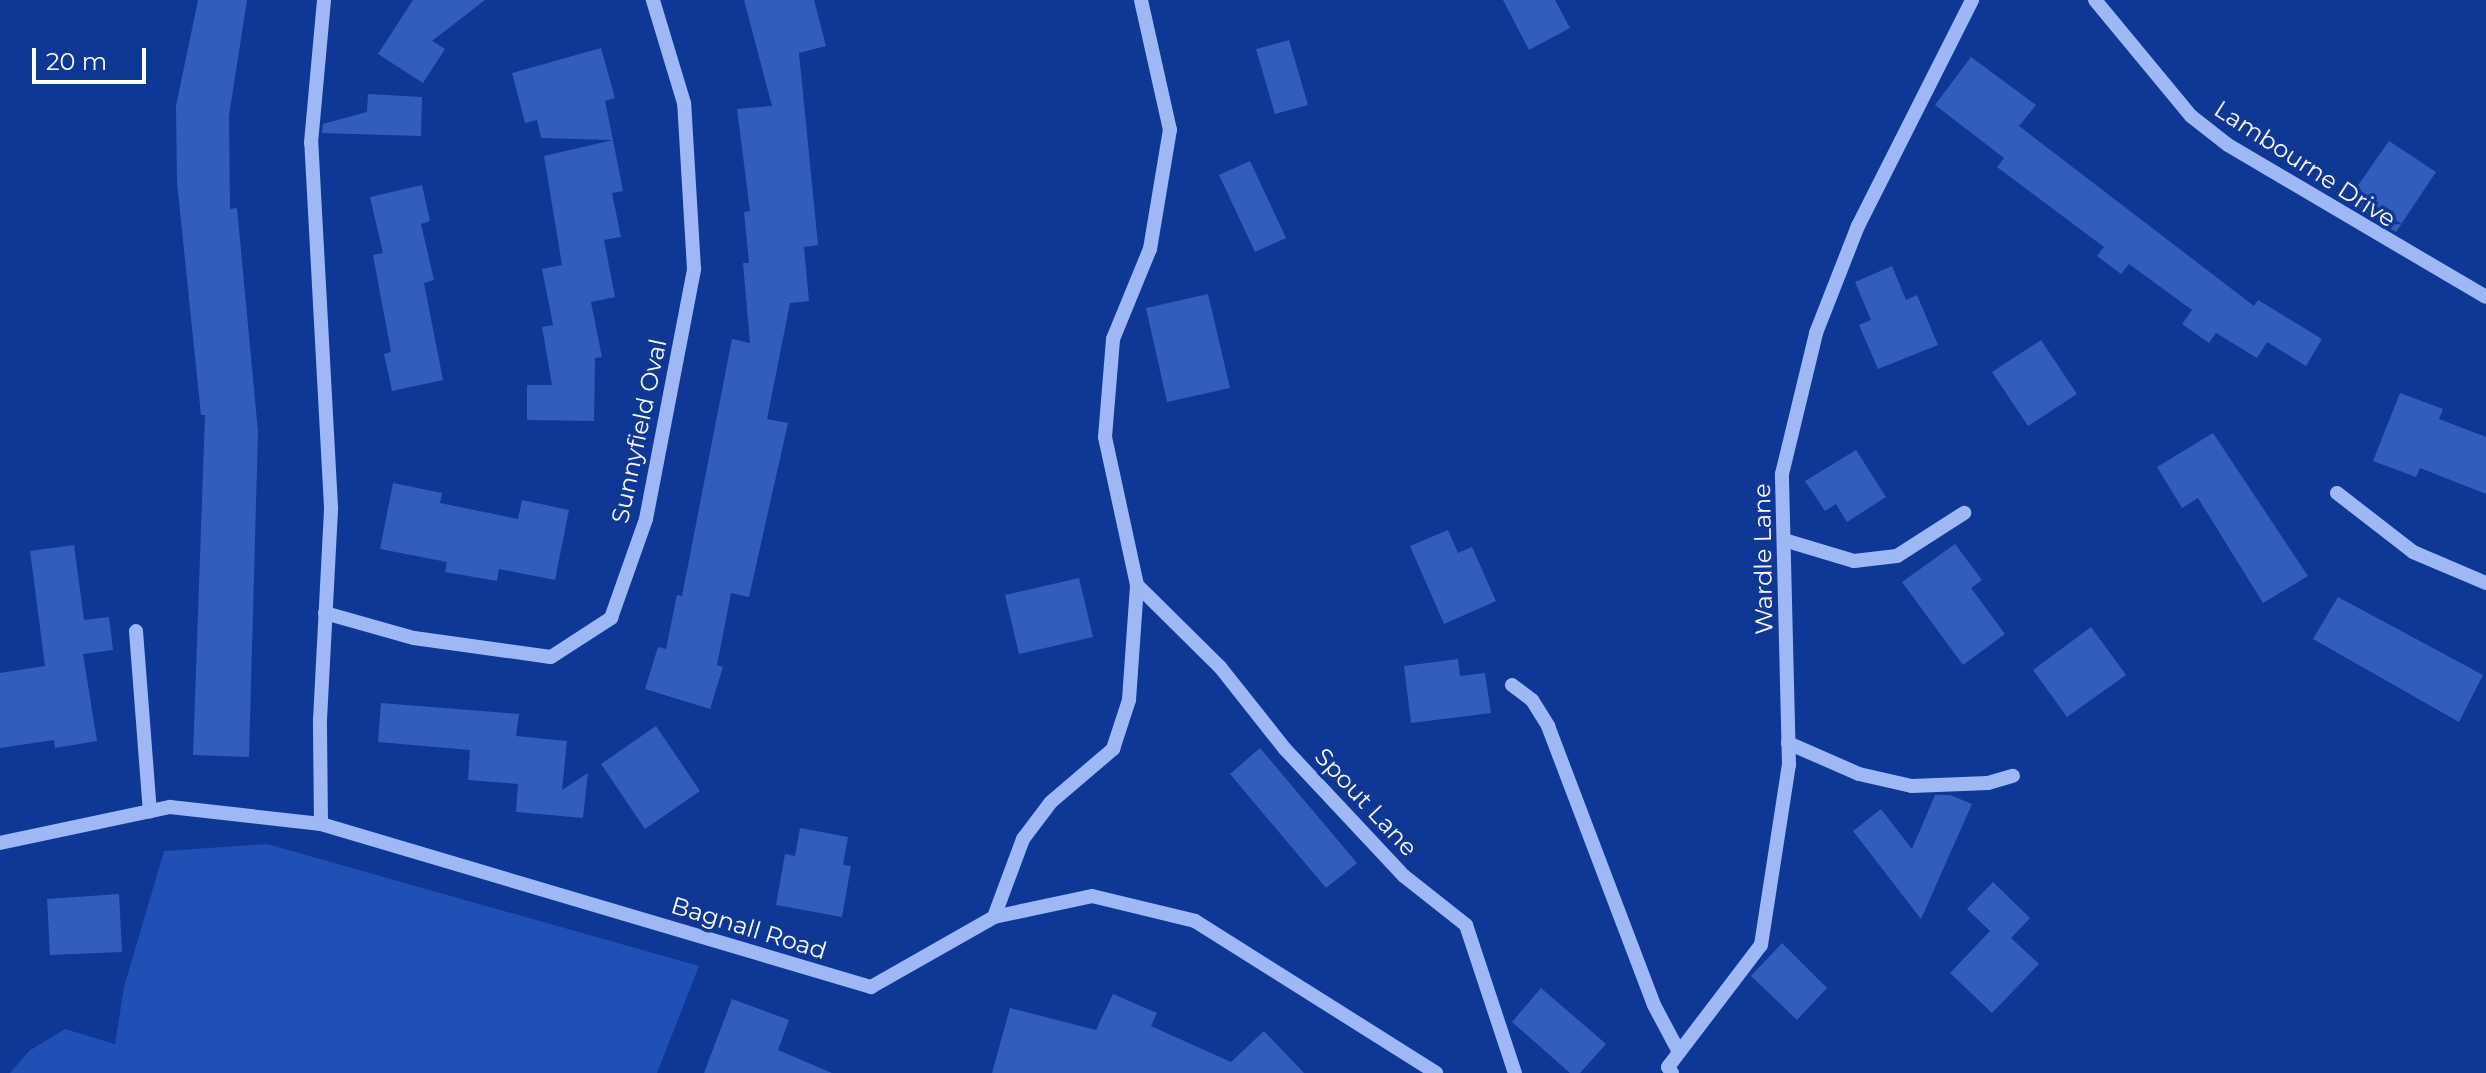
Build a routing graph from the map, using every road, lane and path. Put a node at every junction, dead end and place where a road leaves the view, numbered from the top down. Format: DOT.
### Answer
graph roads {
  1 [pos="324,0"];
  2 [pos="653,0"];
  3 [pos="1141,0"];
  4 [pos="1972,0"];
  5 [pos="2095,0"];
  6 [pos="2486,297"];
  7 [pos="2337,493"];
  8 [pos="1964,513"];
  9 [pos="1784,540"];
  10 [pos="2486,583"];
  11 [pos="1137,585"];
  12 [pos="325,613"];
  13 [pos="136,631"];
  14 [pos="1512,685"];
  15 [pos="1788,743"];
  16 [pos="2013,776"];
  17 [pos="150,811"];
  18 [pos="321,824"];
  19 [pos="0,843"];
  20 [pos="994,917"];
  21 [pos="1679,1052"];
  22 [pos="1436,1073"];
  23 [pos="1515,1073"];
  24 [pos="1672,1073"];
  1 -- 12 [label="street"];
  2 -- 12 [label="street, Sunnyfield Oval"];
  3 -- 11 [label="street"];
  4 -- 9 [label="street, Wardle Lane"];
  5 -- 6 [label="street, Lambourne Drive"];
  7 -- 10 [label="street"];
  8 -- 9 [label="street"];
  9 -- 15 [label="street, Wardle Lane"];
  11 -- 20 [label="street"];
  11 -- 23 [label="street, Spout Lane"];
  12 -- 18 [label="street"];
  13 -- 17 [label="street"];
  14 -- 21 [label="street"];
  15 -- 16 [label="street"];
  15 -- 21 [label="street, Wardle Lane"];
  17 -- 18 [label="street, Bagnall Road"];
  17 -- 19 [label="street, Bagnall Road"];
  18 -- 20 [label="street, Bagnall Road"];
  20 -- 22 [label="street, Bagnall Road"];
  21 -- 24 [label="street, Wardle Lane"];
}
